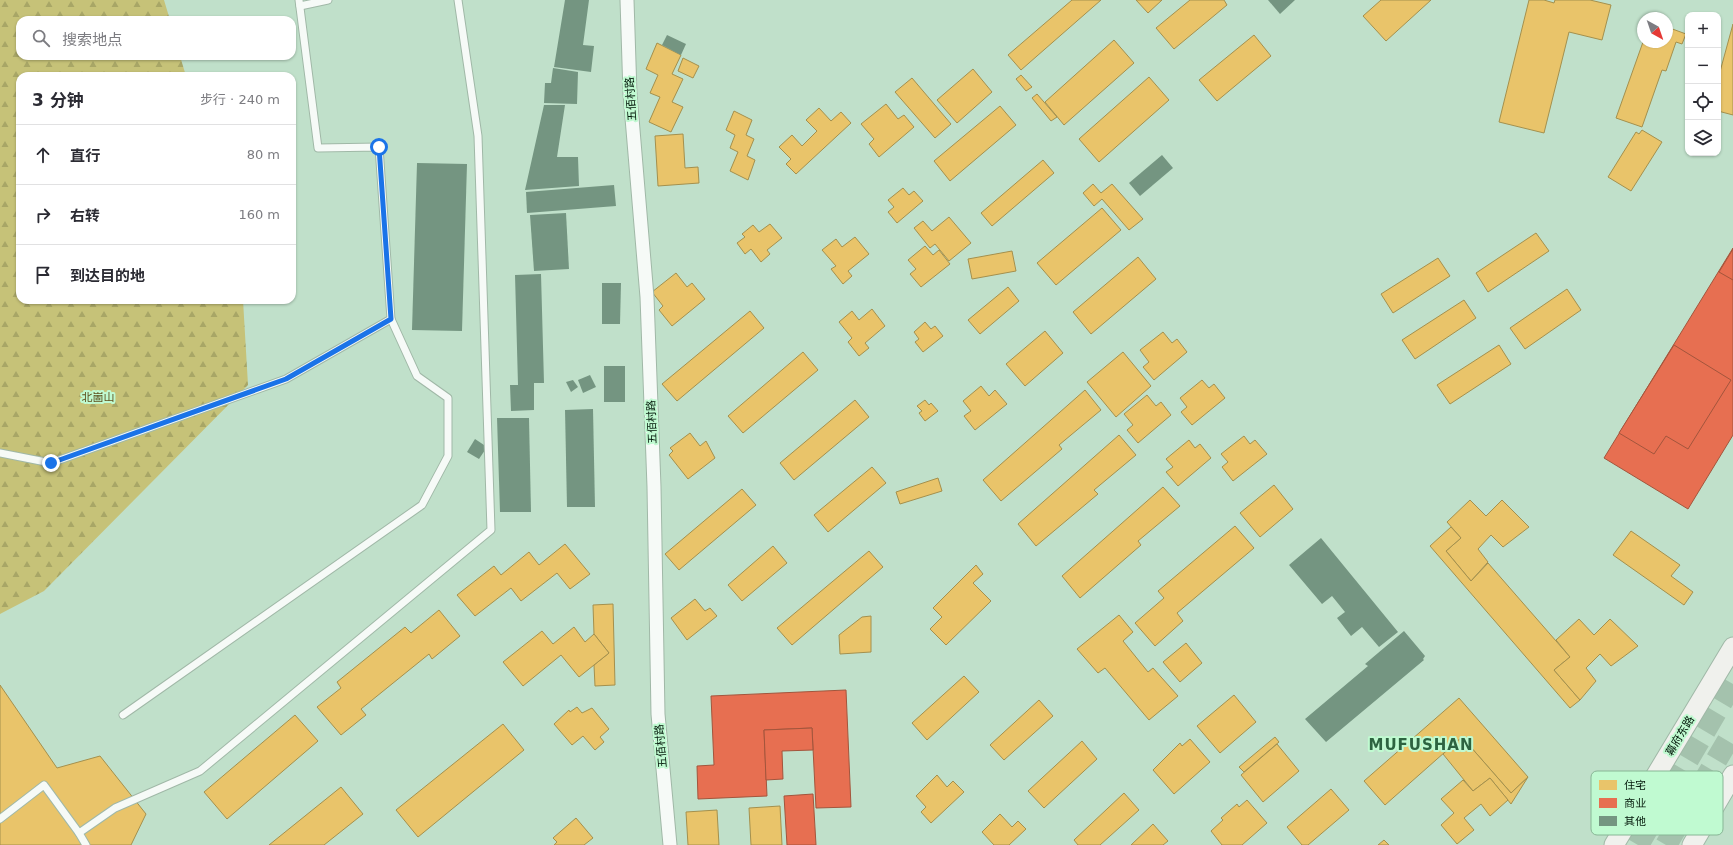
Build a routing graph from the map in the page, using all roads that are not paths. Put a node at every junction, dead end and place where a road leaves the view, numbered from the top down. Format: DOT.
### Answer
graph roads {
  1 [pos="328,0"];
  2 [pos="458,0"];
  3 [pos="627,0"];
  4 [pos="300,3"];
  5 [pos="391,319"];
  6 [pos="0,454"];
  7 [pos="1733,647"];
  8 [pos="123,715"];
  9 [pos="1658,771"];
  10 [pos="1733,775"];
  11 [pos="1723,792"];
  12 [pos="0,819"];
  13 [pos="79,833"];
  14 [pos="1620,835"];
  15 [pos="1698,835"];
  16 [pos="86,845"];
  17 [pos="670,845"];
  18 [pos="1614,845"];
  19 [pos="1692,845"];
  1 -- 4 [label="lane"];
  2 -- 13 [label="lane"];
  3 -- 17 [label="street, 五佰村路"];
  4 -- 5 [label="lane"];
  5 -- 6 [label="lane"];
  5 -- 8 [label="lane"];
  7 -- 9 [label="main road, 幕府东路"];
  10 -- 11 [label="main road"];
  12 -- 13 [label="lane"];
  13 -- 16 [label="lane"];
  14 -- 18 [label="main road, 幕府东路"];
  15 -- 19 [label="main road"];
}
